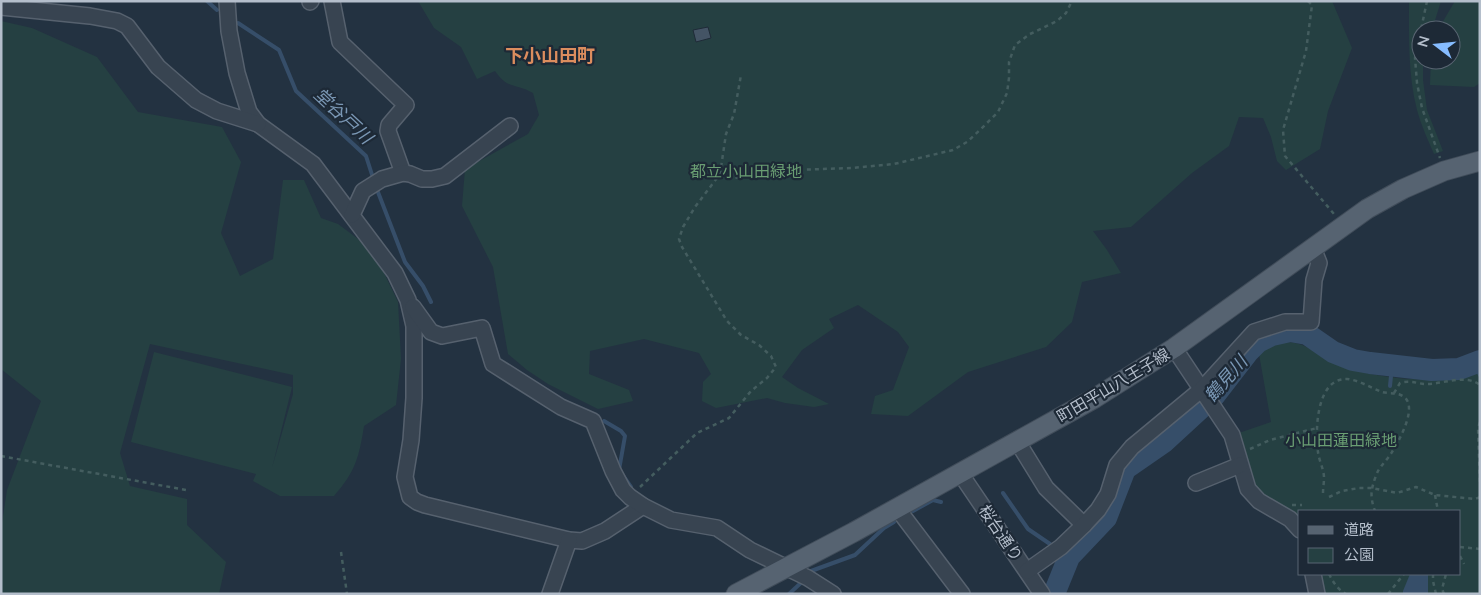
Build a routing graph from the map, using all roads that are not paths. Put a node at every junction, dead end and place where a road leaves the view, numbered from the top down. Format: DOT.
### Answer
graph roads {
  1 [pos="226,1"];
  2 [pos="332,1"];
  3 [pos="1,7"];
  4 [pos="89,8"];
  5 [pos="258,124"];
  6 [pos="510,126"];
  7 [pos="1480,160"];
  8 [pos="403,173"];
  9 [pos="352,215"];
  10 [pos="1313,248"];
  11 [pos="408,300"];
  12 [pos="1174,348"];
  13 [pos="1206,395"];
  14 [pos="1017,442"];
  15 [pos="1239,460"];
  16 [pos="960,473"];
  17 [pos="1196,483"];
  18 [pos="642,506"];
  19 [pos="897,508"];
  20 [pos="1084,525"];
  21 [pos="1298,528"];
  22 [pos="569,540"];
  23 [pos="785,568"];
  24 [pos="1027,571"];
  25 [pos="1313,575"];
  26 [pos="550,594"];
  27 [pos="736,594"];
  28 [pos="833,594"];
  29 [pos="962,594"];
  30 [pos="1042,594"];
  31 [pos="1316,594"];
  1 -- 5 [label="street"];
  2 -- 8 [label="street"];
  3 -- 4 [label="street"];
  4 -- 5 [label="street"];
  5 -- 9 [label="street"];
  6 -- 8 [label="street"];
  7 -- 10 [label="main road, 町田平山八王子線"];
  8 -- 9 [label="street"];
  9 -- 11 [label="street"];
  10 -- 12 [label="main road, 町田平山八王子線"];
  10 -- 13 [label="street"];
  11 -- 18 [label="street"];
  11 -- 22 [label="street"];
  12 -- 13 [label="street"];
  12 -- 14 [label="main road, 町田平山八王子線"];
  13 -- 15 [label="street"];
  13 -- 20 [label="street"];
  14 -- 16 [label="main road, 町田平山八王子線"];
  14 -- 20 [label="street"];
  15 -- 17 [label="street"];
  15 -- 21 [label="street"];
  16 -- 19 [label="main road, 町田平山八王子線"];
  16 -- 24 [label="street, 桜台通り"];
  18 -- 22 [label="street"];
  18 -- 23 [label="street"];
  19 -- 23 [label="main road, 町田平山八王子線"];
  19 -- 29 [label="street"];
  20 -- 24 [label="street"];
  22 -- 26 [label="street"];
  23 -- 27 [label="main road, 町田平山八王子線"];
  23 -- 28 [label="street"];
  24 -- 30 [label="street, 桜台通り"];
  25 -- 31 [label="street"];
}
